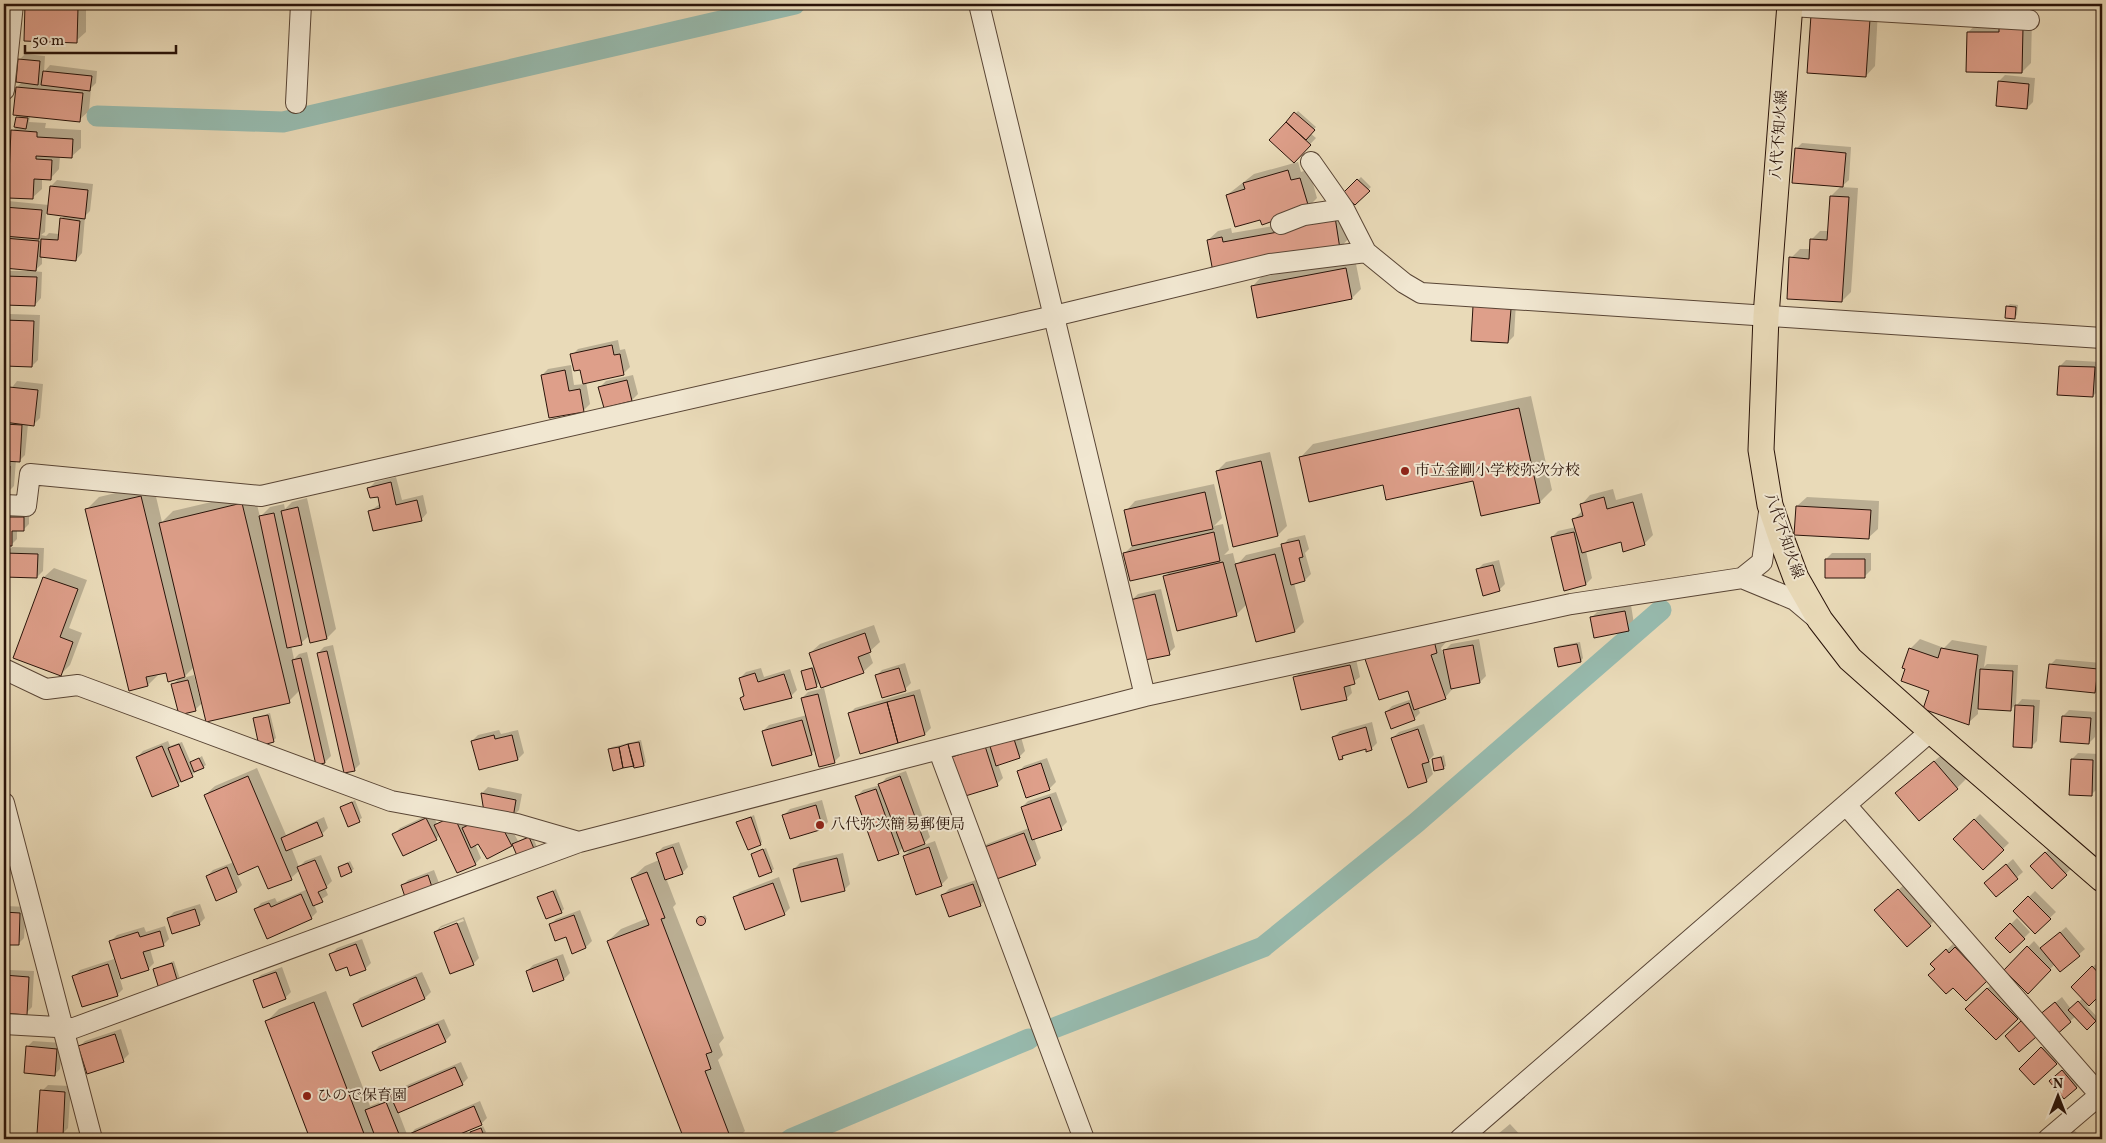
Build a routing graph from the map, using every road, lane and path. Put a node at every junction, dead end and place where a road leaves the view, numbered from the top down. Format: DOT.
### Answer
graph roads {
  1 [pos="13,4"];
  2 [pos="301,4"];
  3 [pos="979,4"];
  4 [pos="1790,5"];
  5 [pos="2029,20"];
  6 [pos="4,90"];
  7 [pos="296,103"];
  8 [pos="1311,162"];
  9 [pos="1344,209"];
  10 [pos="1281,224"];
  11 [pos="1366,252"];
  12 [pos="1054,316"];
  13 [pos="1766,316"];
  14 [pos="2102,338"];
  15 [pos="4,505"];
  16 [pos="1770,505"];
  17 [pos="1742,578"];
  18 [pos="1820,620"];
  19 [pos="4,669"];
  20 [pos="1145,696"];
  21 [pos="1931,732"];
  22 [pos="940,751"];
  23 [pos="4,803"];
  24 [pos="1846,805"];
  25 [pos="579,842"];
  26 [pos="2102,879"];
  27 [pos="4,1024"];
  28 [pos="64,1029"];
  29 [pos="2101,1094"];
  30 [pos="92,1139"];
  31 [pos="1084,1139"];
  32 [pos="1460,1139"];
  33 [pos="2048,1139"];
  1 -- 6 [label="street"];
  2 -- 7 [label="street"];
  3 -- 12 [label="street"];
  4 -- 5 [label="street"];
  4 -- 13 [label="main road, 八代不知火線"];
  8 -- 9 [label="street"];
  9 -- 10 [label="street"];
  9 -- 11 [label="street"];
  11 -- 12 [label="street"];
  11 -- 13 [label="street"];
  12 -- 15 [label="street"];
  12 -- 20 [label="street"];
  13 -- 14 [label="street"];
  13 -- 16 [label="main road, 八代不知火線"];
  16 -- 17 [label="street"];
  16 -- 18 [label="main road, 八代不知火線"];
  17 -- 18 [label="street"];
  17 -- 20 [label="street"];
  18 -- 21 [label="main road, 八代不知火線"];
  19 -- 25 [label="street"];
  20 -- 22 [label="street"];
  21 -- 24 [label="street"];
  21 -- 26 [label="main road, 八代不知火線"];
  22 -- 25 [label="street"];
  22 -- 31 [label="street"];
  23 -- 28 [label="street"];
  24 -- 29 [label="street"];
  24 -- 32 [label="street"];
  25 -- 28 [label="street"];
  27 -- 28 [label="street"];
  28 -- 30 [label="street"];
  29 -- 33 [label="street"];
}
